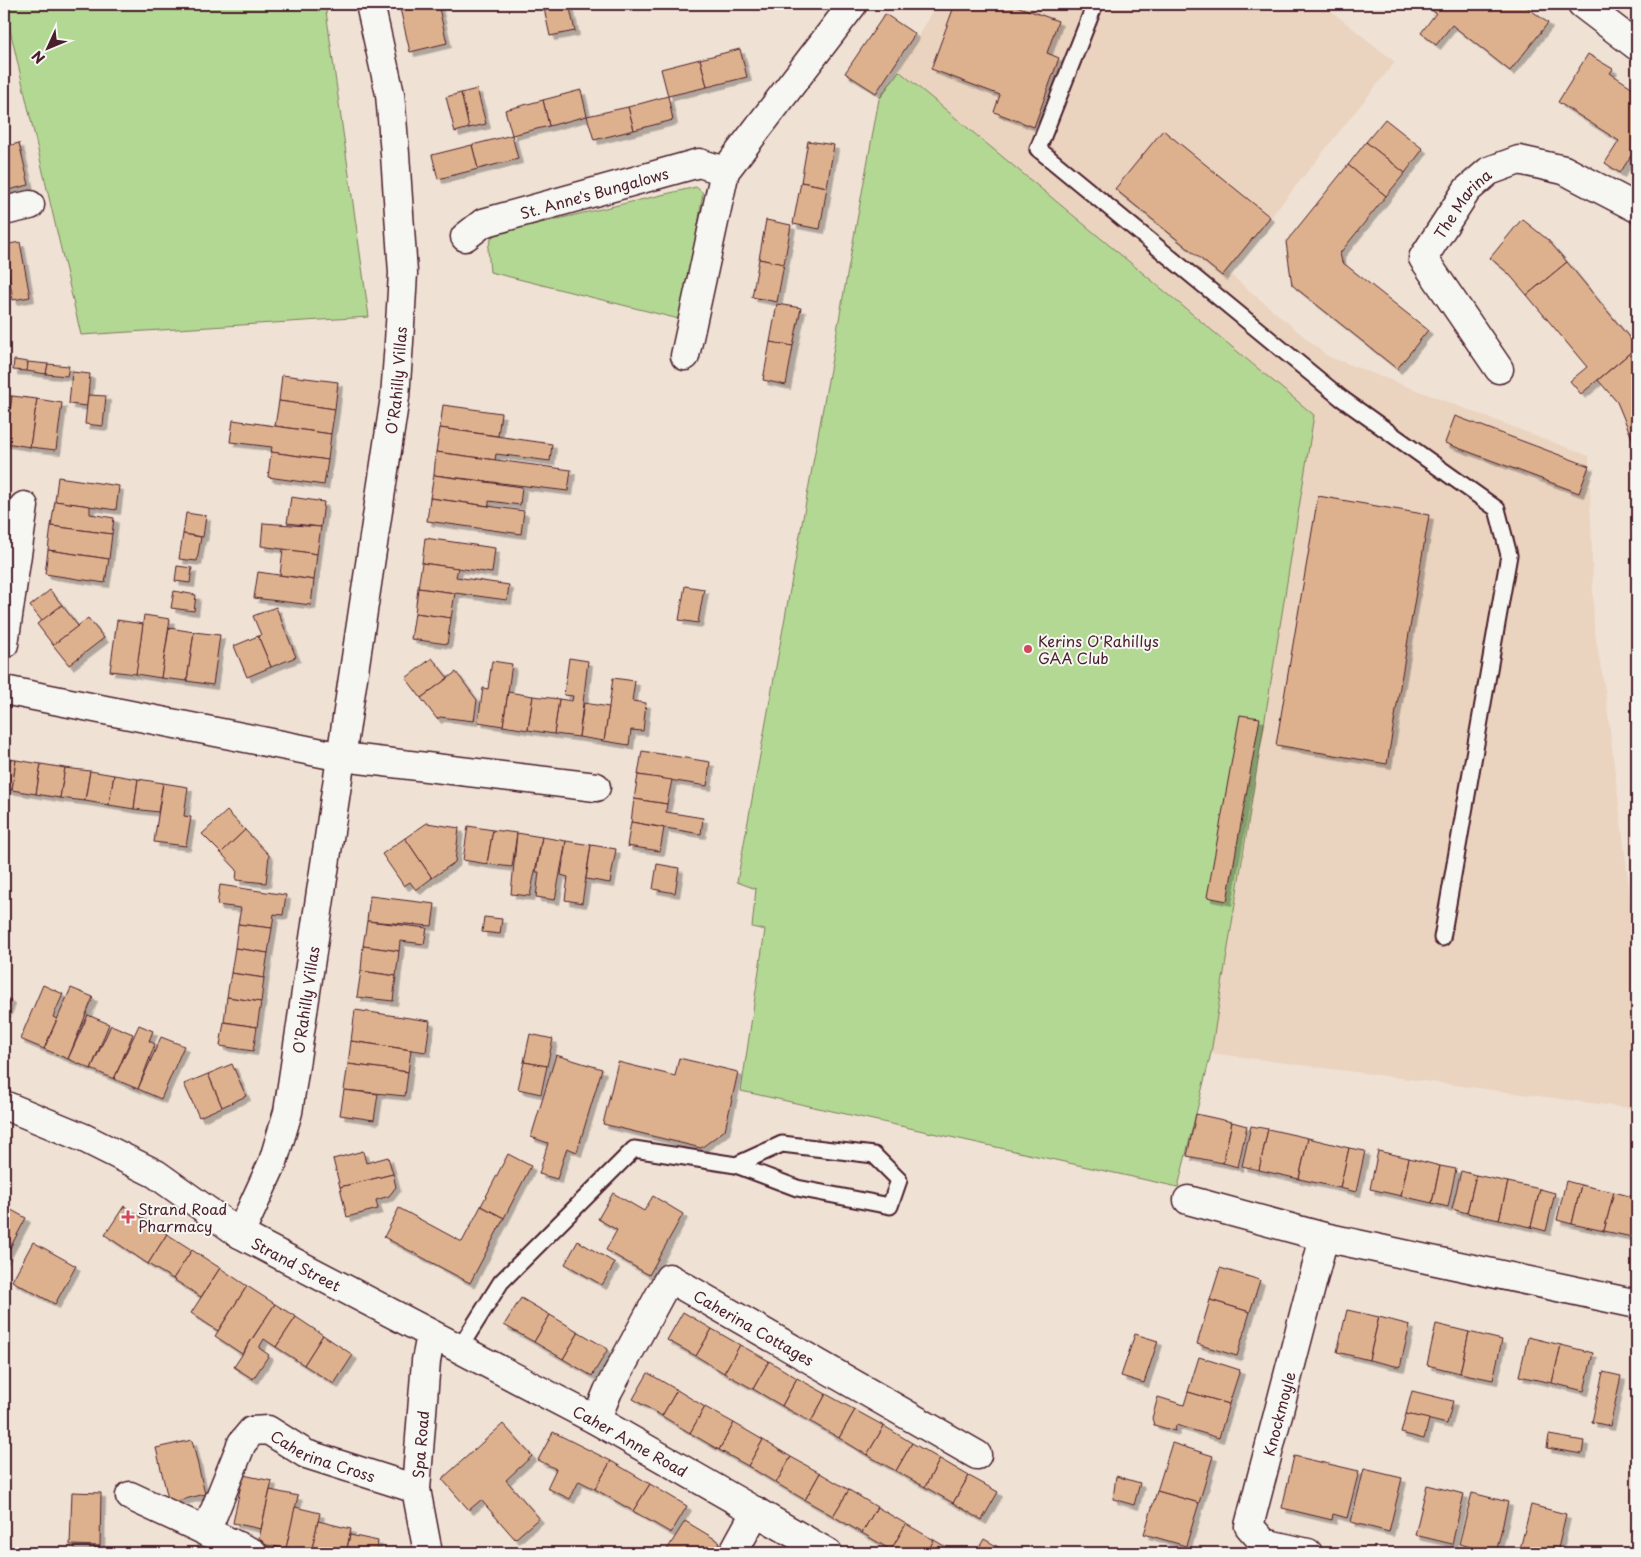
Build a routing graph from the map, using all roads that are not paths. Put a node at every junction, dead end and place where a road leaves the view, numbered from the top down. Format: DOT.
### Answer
graph roads {
  1 [pos="370,4"];
  2 [pos="853,4"];
  3 [pos="1096,4"];
  4 [pos="1582,4"];
  5 [pos="1637,46"];
  6 [pos="725,171"];
  7 [pos="30,205"];
  8 [pos="1637,208"];
  9 [pos="4,211"];
  10 [pos="465,237"];
  11 [pos="685,356"];
  12 [pos="1499,369"];
  13 [pos="24,506"];
  14 [pos="4,644"];
  15 [pos="4,690"];
  16 [pos="342,757"];
  17 [pos="596,787"];
  18 [pos="1442,938"];
  19 [pos="4,1105"];
  20 [pos="736,1165"];
  21 [pos="1188,1200"];
  22 [pos="240,1234"];
  23 [pos="1324,1237"];
  24 [pos="1637,1304"];
  25 [pos="431,1336"];
  26 [pos="459,1349"];
  27 [pos="596,1420"];
  28 [pos="977,1455"];
  29 [pos="416,1489"];
  30 [pos="130,1496"];
  31 [pos="756,1511"];
  32 [pos="206,1532"];
  33 [pos="253,1553"];
  34 [pos="428,1553"];
  35 [pos="733,1553"];
  36 [pos="828,1553"];
  37 [pos="1308,1553"];
  1 -- 16 [label="street, O'Rahilly Villas"];
  2 -- 6 [label="street"];
  3 -- 18 [label="lane"];
  4 -- 5 [label="street"];
  6 -- 10 [label="street, St. Anne's Bungalows"];
  6 -- 11 [label="street"];
  7 -- 9 [label="street"];
  8 -- 12 [label="street, The Marina"];
  13 -- 14 [label="street"];
  15 -- 16 [label="street"];
  16 -- 17 [label="street"];
  16 -- 22 [label="street, O'Rahilly Villas"];
  19 -- 22 [label="street, Strand Street"];
  20 -- 20 [label="lane"];
  20 -- 26 [label="lane"];
  21 -- 23 [label="street"];
  22 -- 25 [label="street, Strand Street"];
  23 -- 24 [label="street"];
  23 -- 37 [label="street, Knockmoyle"];
  25 -- 26 [label="street, Caher Anne Road"];
  25 -- 29 [label="street, Spa Road"];
  26 -- 27 [label="street, Caher Anne Road"];
  27 -- 28 [label="street, Caherina Cottages"];
  27 -- 31 [label="street, Caher Anne Road"];
  29 -- 32 [label="street, Caherina Cross"];
  29 -- 34 [label="street, Spa Road"];
  30 -- 32 [label="street"];
  31 -- 35 [label="street"];
  31 -- 36 [label="street, Caher Anne Road"];
  32 -- 33 [label="street"];
}
